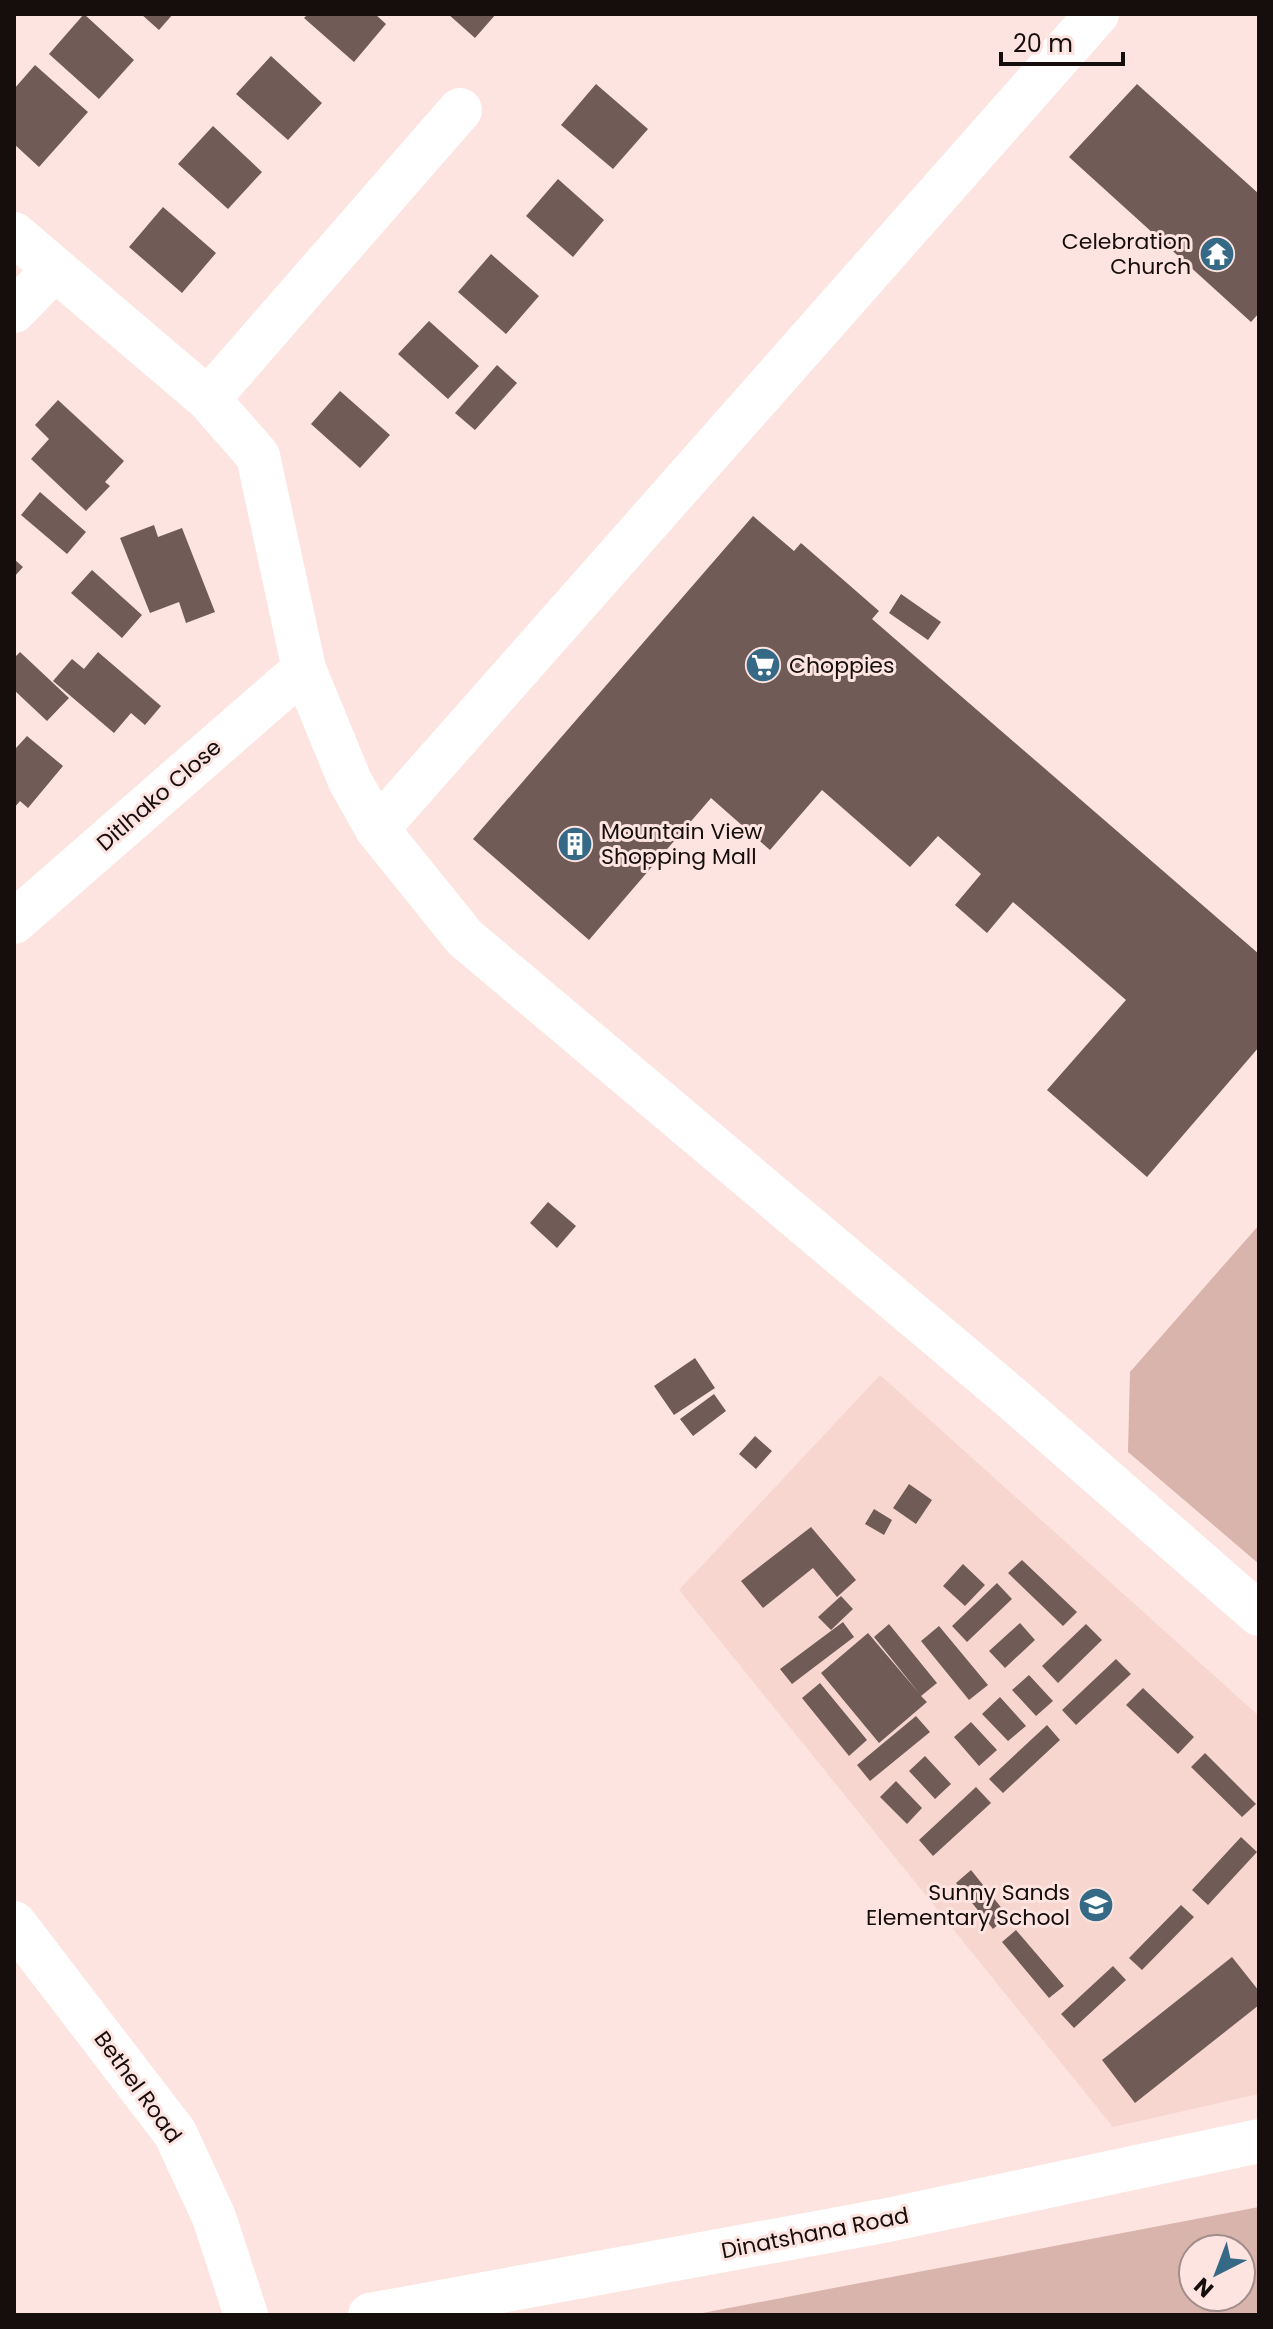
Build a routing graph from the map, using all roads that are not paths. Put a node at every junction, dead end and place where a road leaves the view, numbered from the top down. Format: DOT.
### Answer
graph roads {
  1 [pos="1097,14"];
  2 [pos="460,110"];
  3 [pos="14,234"];
  4 [pos="54,270"];
  5 [pos="14,311"];
  6 [pos="208,399"];
  7 [pos="304,669"];
  8 [pos="377,829"];
  9 [pos="19,909"];
  10 [pos="1259,1614"];
  11 [pos="14,1923"];
  12 [pos="1259,2141"];
  13 [pos="246,2315"];
  14 [pos="370,2315"];
  1 -- 8 [label="street"];
  2 -- 6 [label="street"];
  3 -- 4 [label="street"];
  4 -- 5 [label="street"];
  4 -- 6 [label="street"];
  6 -- 7 [label="street"];
  7 -- 8 [label="street"];
  7 -- 9 [label="street, Ditlhako Close"];
  8 -- 10 [label="street"];
  11 -- 13 [label="street, Bethel Road"];
  12 -- 14 [label="street, Dinatshana Road"];
}
